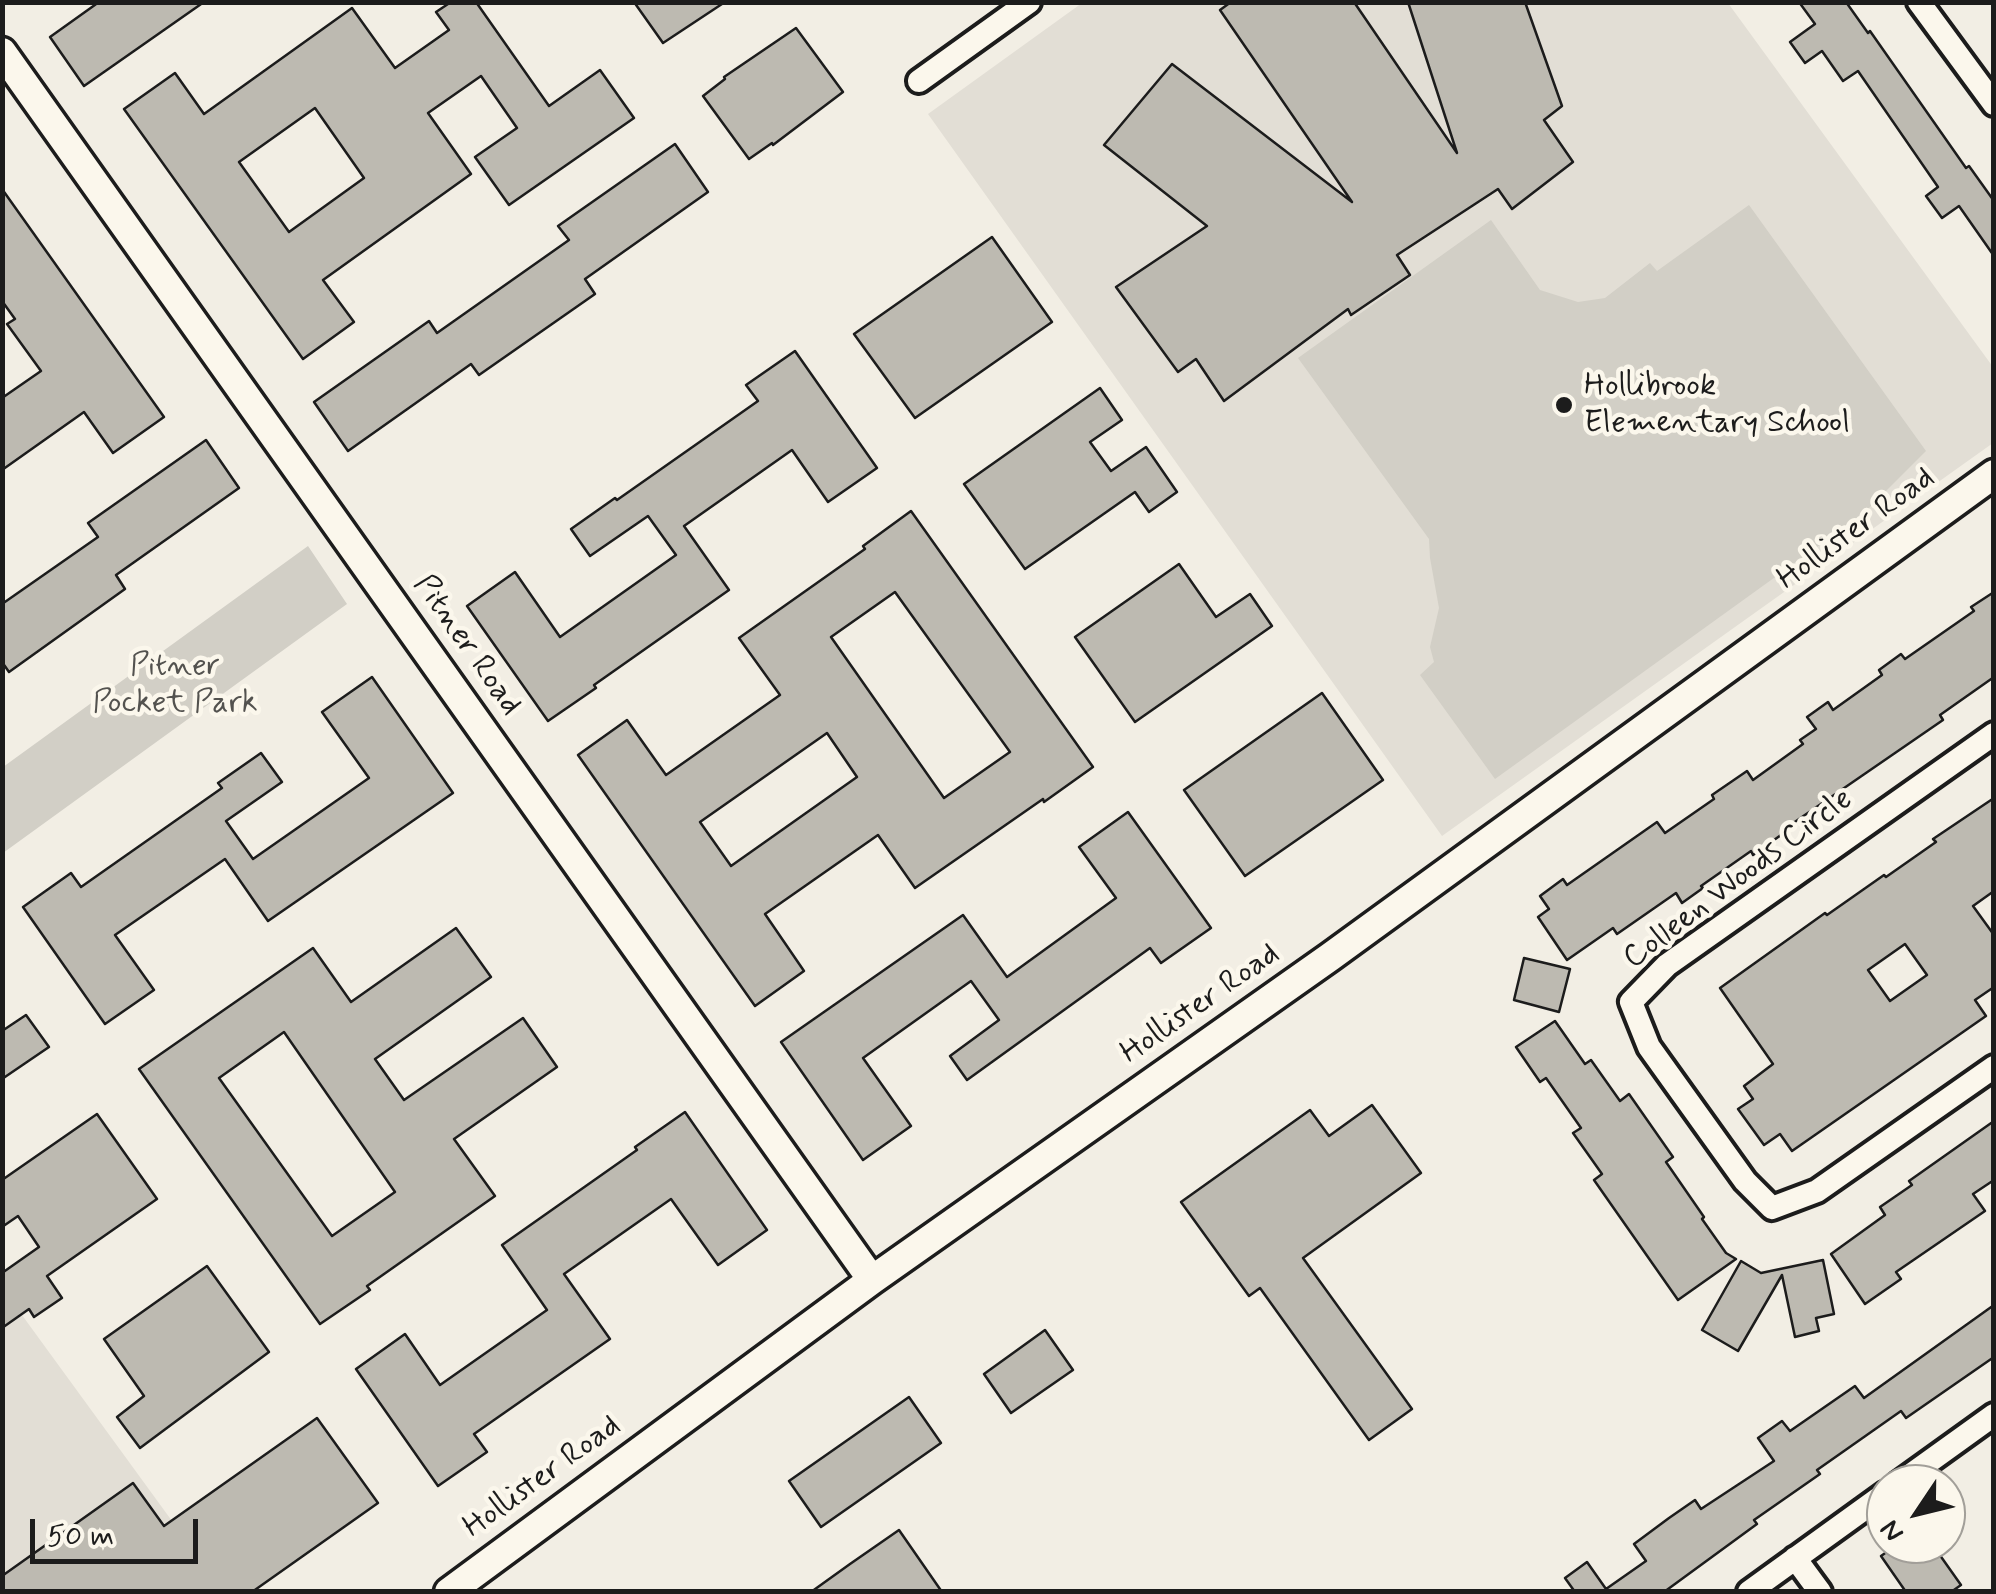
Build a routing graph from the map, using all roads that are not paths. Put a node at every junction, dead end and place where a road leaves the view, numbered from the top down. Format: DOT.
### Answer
graph roads {
  1 [pos="1029,2"];
  2 [pos="1919,2"];
  3 [pos="2,52"];
  4 [pos="920,82"];
  5 [pos="1991,94"];
  6 [pos="1994,474"];
  7 [pos="1994,734"];
  8 [pos="1994,1067"];
  9 [pos="872,1280"];
  10 [pos="1994,1415"];
  11 [pos="1926,1464"];
  12 [pos="1866,1507"];
  13 [pos="1796,1558"];
  14 [pos="449,1592"];
  15 [pos="1749,1592"];
  16 [pos="1820,1592"];
  1 -- 4 [label="street"];
  2 -- 5 [label="street"];
  3 -- 9 [label="street, Pitner Road"];
  6 -- 9 [label="street, Hollister Road"];
  7 -- 8 [label="street, Colleen Woods Circle"];
  9 -- 14 [label="street, Hollister Road"];
  10 -- 11 [label="street"];
  12 -- 13 [label="street"];
  13 -- 15 [label="street"];
  13 -- 16 [label="street"];
}
